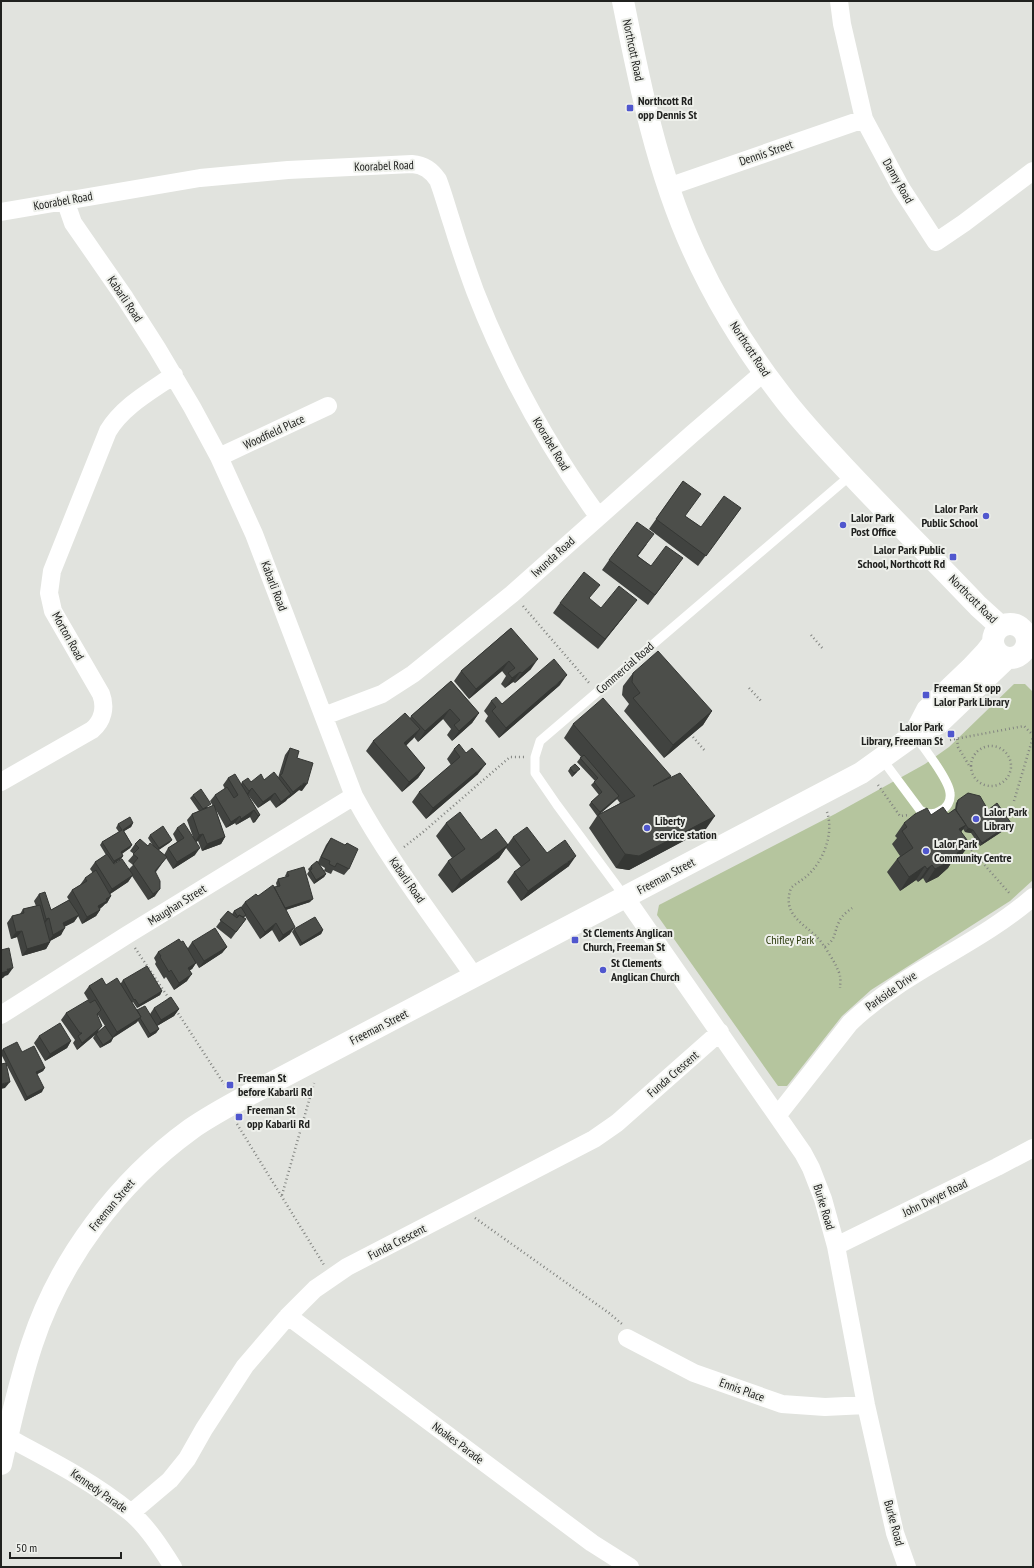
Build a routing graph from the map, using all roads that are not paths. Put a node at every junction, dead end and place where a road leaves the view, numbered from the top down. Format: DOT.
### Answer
graph roads {
  1 [pos="623,1"];
  2 [pos="839,1"];
  3 [pos="864,119"];
  4 [pos="1033,172"];
  5 [pos="668,187"];
  6 [pos="65,200"];
  7 [pos="1,212"];
  8 [pos="764,372"];
  9 [pos="174,375"];
  10 [pos="328,406"];
  11 [pos="219,457"];
  12 [pos="851,475"];
  13 [pos="598,516"];
  14 [pos="1011,648"];
  15 [pos="324,716"];
  16 [pos="914,735"];
  17 [pos="882,758"];
  18 [pos="1,782"];
  19 [pos="354,796"];
  20 [pos="625,897"];
  21 [pos="1033,897"];
  22 [pos="474,976"];
  23 [pos="1,1015"];
  24 [pos="720,1032"];
  25 [pos="777,1116"];
  26 [pos="1033,1149"];
  27 [pos="836,1246"];
  28 [pos="288,1316"];
  29 [pos="627,1338"];
  30 [pos="866,1405"];
  31 [pos="7,1437"];
  32 [pos="1,1464"];
  33 [pos="131,1513"];
  34 [pos="173,1567"];
  35 [pos="630,1567"];
  36 [pos="907,1567"];
  1 -- 5 [label="street, Northcott Road"];
  2 -- 3 [label="street, Danny Road"];
  3 -- 4 [label="street, Danny Road"];
  3 -- 5 [label="street, Dennis Street"];
  5 -- 8 [label="street, Northcott Road"];
  6 -- 7 [label="street, Koorabel Road"];
  6 -- 9 [label="street, Kabarli Road"];
  6 -- 13 [label="street, Koorabel Road"];
  8 -- 12 [label="street, Northcott Road"];
  8 -- 13 [label="street, Iwunda Road"];
  9 -- 11 [label="street, Kabarli Road"];
  9 -- 18 [label="street, Morton Road"];
  10 -- 11 [label="street, Woodfield Place"];
  11 -- 15 [label="street, Kabarli Road"];
  12 -- 14 [label="street, Northcott Road"];
  12 -- 20 [label="lane, Commercial Road"];
  13 -- 15 [label="street, Iwunda Road"];
  14 -- 16 [label="street, Freeman Street"];
  15 -- 19 [label="street, Kabarli Road"];
  16 -- 17 [label="street, Freeman Street"];
  16 -- 17 [label="lane"];
  17 -- 20 [label="street, Freeman Street"];
  19 -- 22 [label="street, Kabarli Road"];
  19 -- 23 [label="street, Maughan Street"];
  20 -- 22 [label="street, Freeman Street"];
  20 -- 24 [label="street, Burke Road"];
  21 -- 25 [label="street, Parkside Drive"];
  22 -- 31 [label="street, Freeman Street"];
  24 -- 25 [label="street, Burke Road"];
  24 -- 28 [label="street, Funda Crescent"];
  25 -- 27 [label="street, Burke Road"];
  26 -- 27 [label="street, John Dwyer Road"];
  27 -- 30 [label="street, Burke Road"];
  28 -- 33 [label="street, Funda Crescent"];
  28 -- 35 [label="street, Noakes Parade"];
  29 -- 30 [label="street, Ennis Place"];
  30 -- 36 [label="street, Burke Road"];
  31 -- 32 [label="street, Freeman Street"];
  31 -- 33 [label="street, Kennedy Parade"];
  33 -- 34 [label="street, Kennedy Parade"];
}
